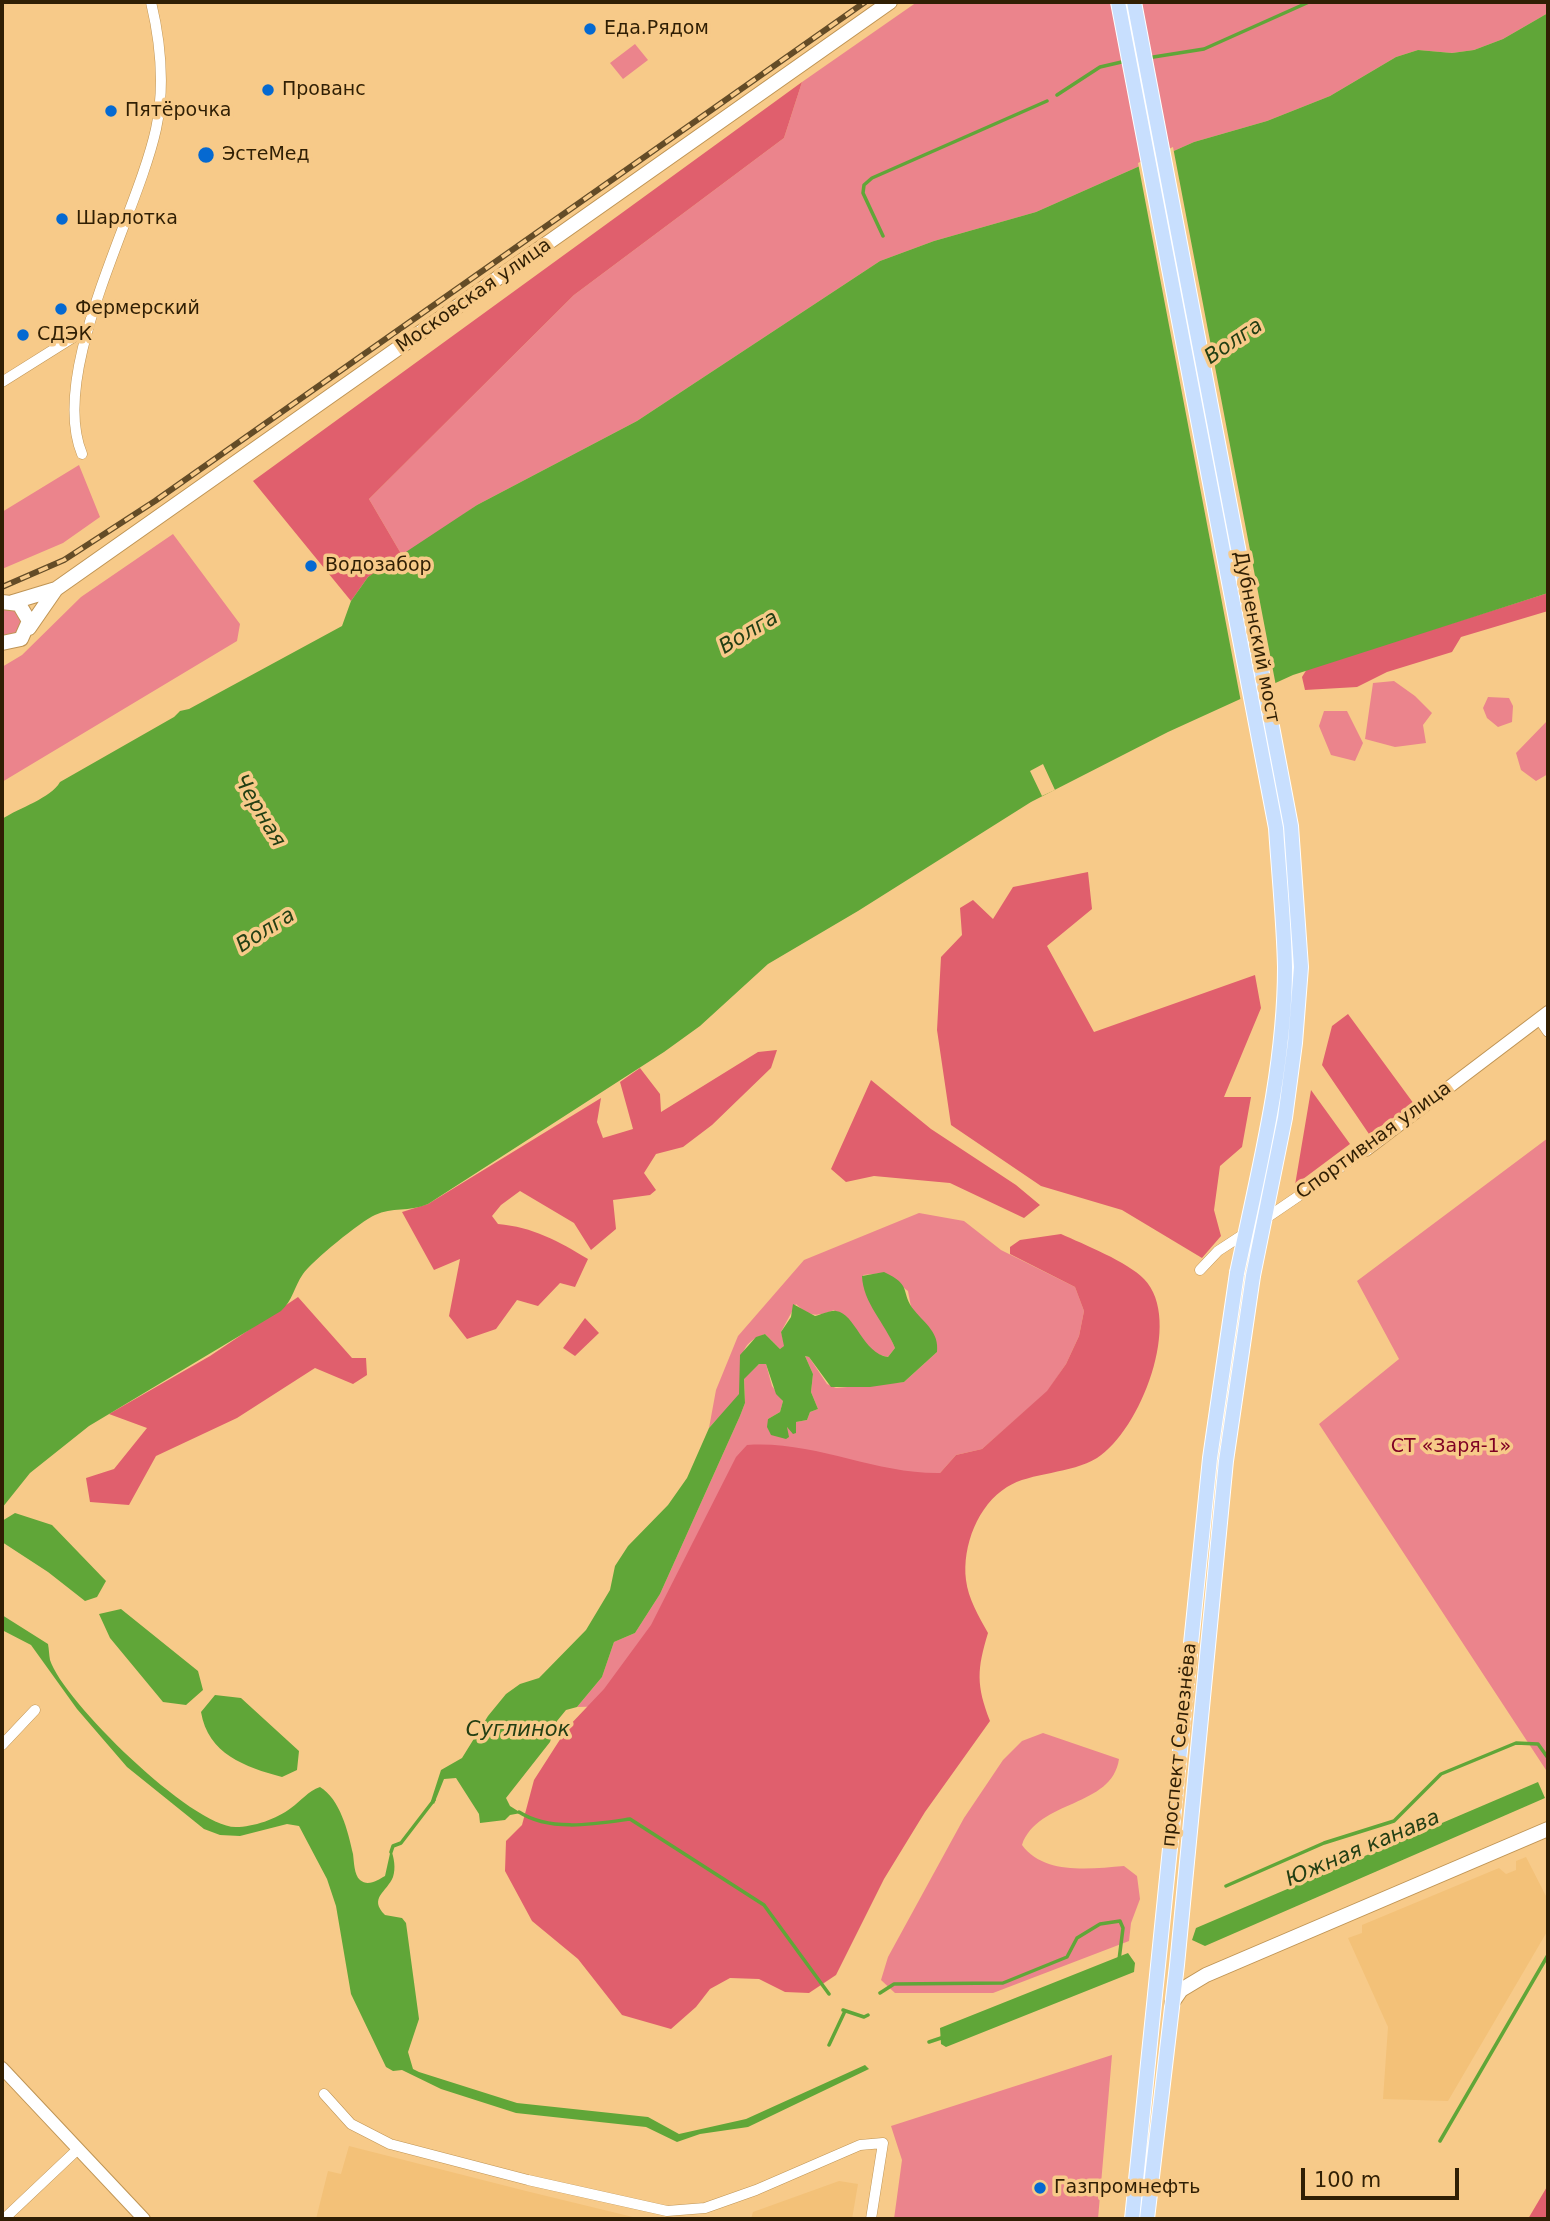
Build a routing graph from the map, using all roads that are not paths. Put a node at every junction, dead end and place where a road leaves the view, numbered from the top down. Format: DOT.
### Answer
graph roads {
  1 [pos="151,2"];
  2 [pos="890,2"];
  3 [pos="1118,2"];
  4 [pos="1134,2"];
  5 [pos="88,328"];
  6 [pos="2,382"];
  7 [pos="82,454"];
  8 [pos="56,589"];
  9 [pos="7,602"];
  10 [pos="29,628"];
  11 [pos="9,643"];
  12 [pos="2,653"];
  13 [pos="1543,1016"];
  14 [pos="1548,1032"];
  15 [pos="1366,1150"];
  16 [pos="1200,1270"];
  17 [pos="1237,1273"];
  18 [pos="1253,1276"];
  19 [pos="34,1710"];
  20 [pos="2,1745"];
  21 [pos="1548,1829"];
  22 [pos="1177,1965"];
  23 [pos="1201,1977"];
  24 [pos="1172,2003"];
  25 [pos="2,2068"];
  26 [pos="324,2094"];
  27 [pos="78,2149"];
  28 [pos="4,2219"];
  29 [pos="144,2219"];
  30 [pos="871,2219"];
  31 [pos="1132,2219"];
  32 [pos="1147,2219"];
  1 -- 5 [label="street"];
  2 -- 8 [label="main road, Московская улица"];
  3 -- 17 [label="main road, Дубненский мост, bridge"];
  4 -- 18 [label="main road, Дубненский мост, bridge"];
  5 -- 6 [label="street"];
  5 -- 7 [label="street"];
  8 -- 9 [label="main road"];
  8 -- 10 [label="main road"];
  9 -- 10 [label="main road"];
  10 -- 11 [label="main road"];
  11 -- 12 [label="street"];
  13 -- 14 [label="street"];
  13 -- 15 [label="street, Спортивная улица"];
  15 -- 16 [label="street, Спортивная улица"];
  17 -- 31 [label="main road, проспект Селезнёва"];
  18 -- 22 [label="main road, проспект Селезнёва"];
  19 -- 20 [label="street"];
  21 -- 23 [label="main road"];
  22 -- 23 [label="main road"];
  22 -- 24 [label="main road, проспект Селезнёва"];
  23 -- 24 [label="main road"];
  24 -- 32 [label="main road, проспект Селезнёва"];
  25 -- 27 [label="street"];
  26 -- 30 [label="street"];
  27 -- 28 [label="street"];
  27 -- 29 [label="street"];
}
